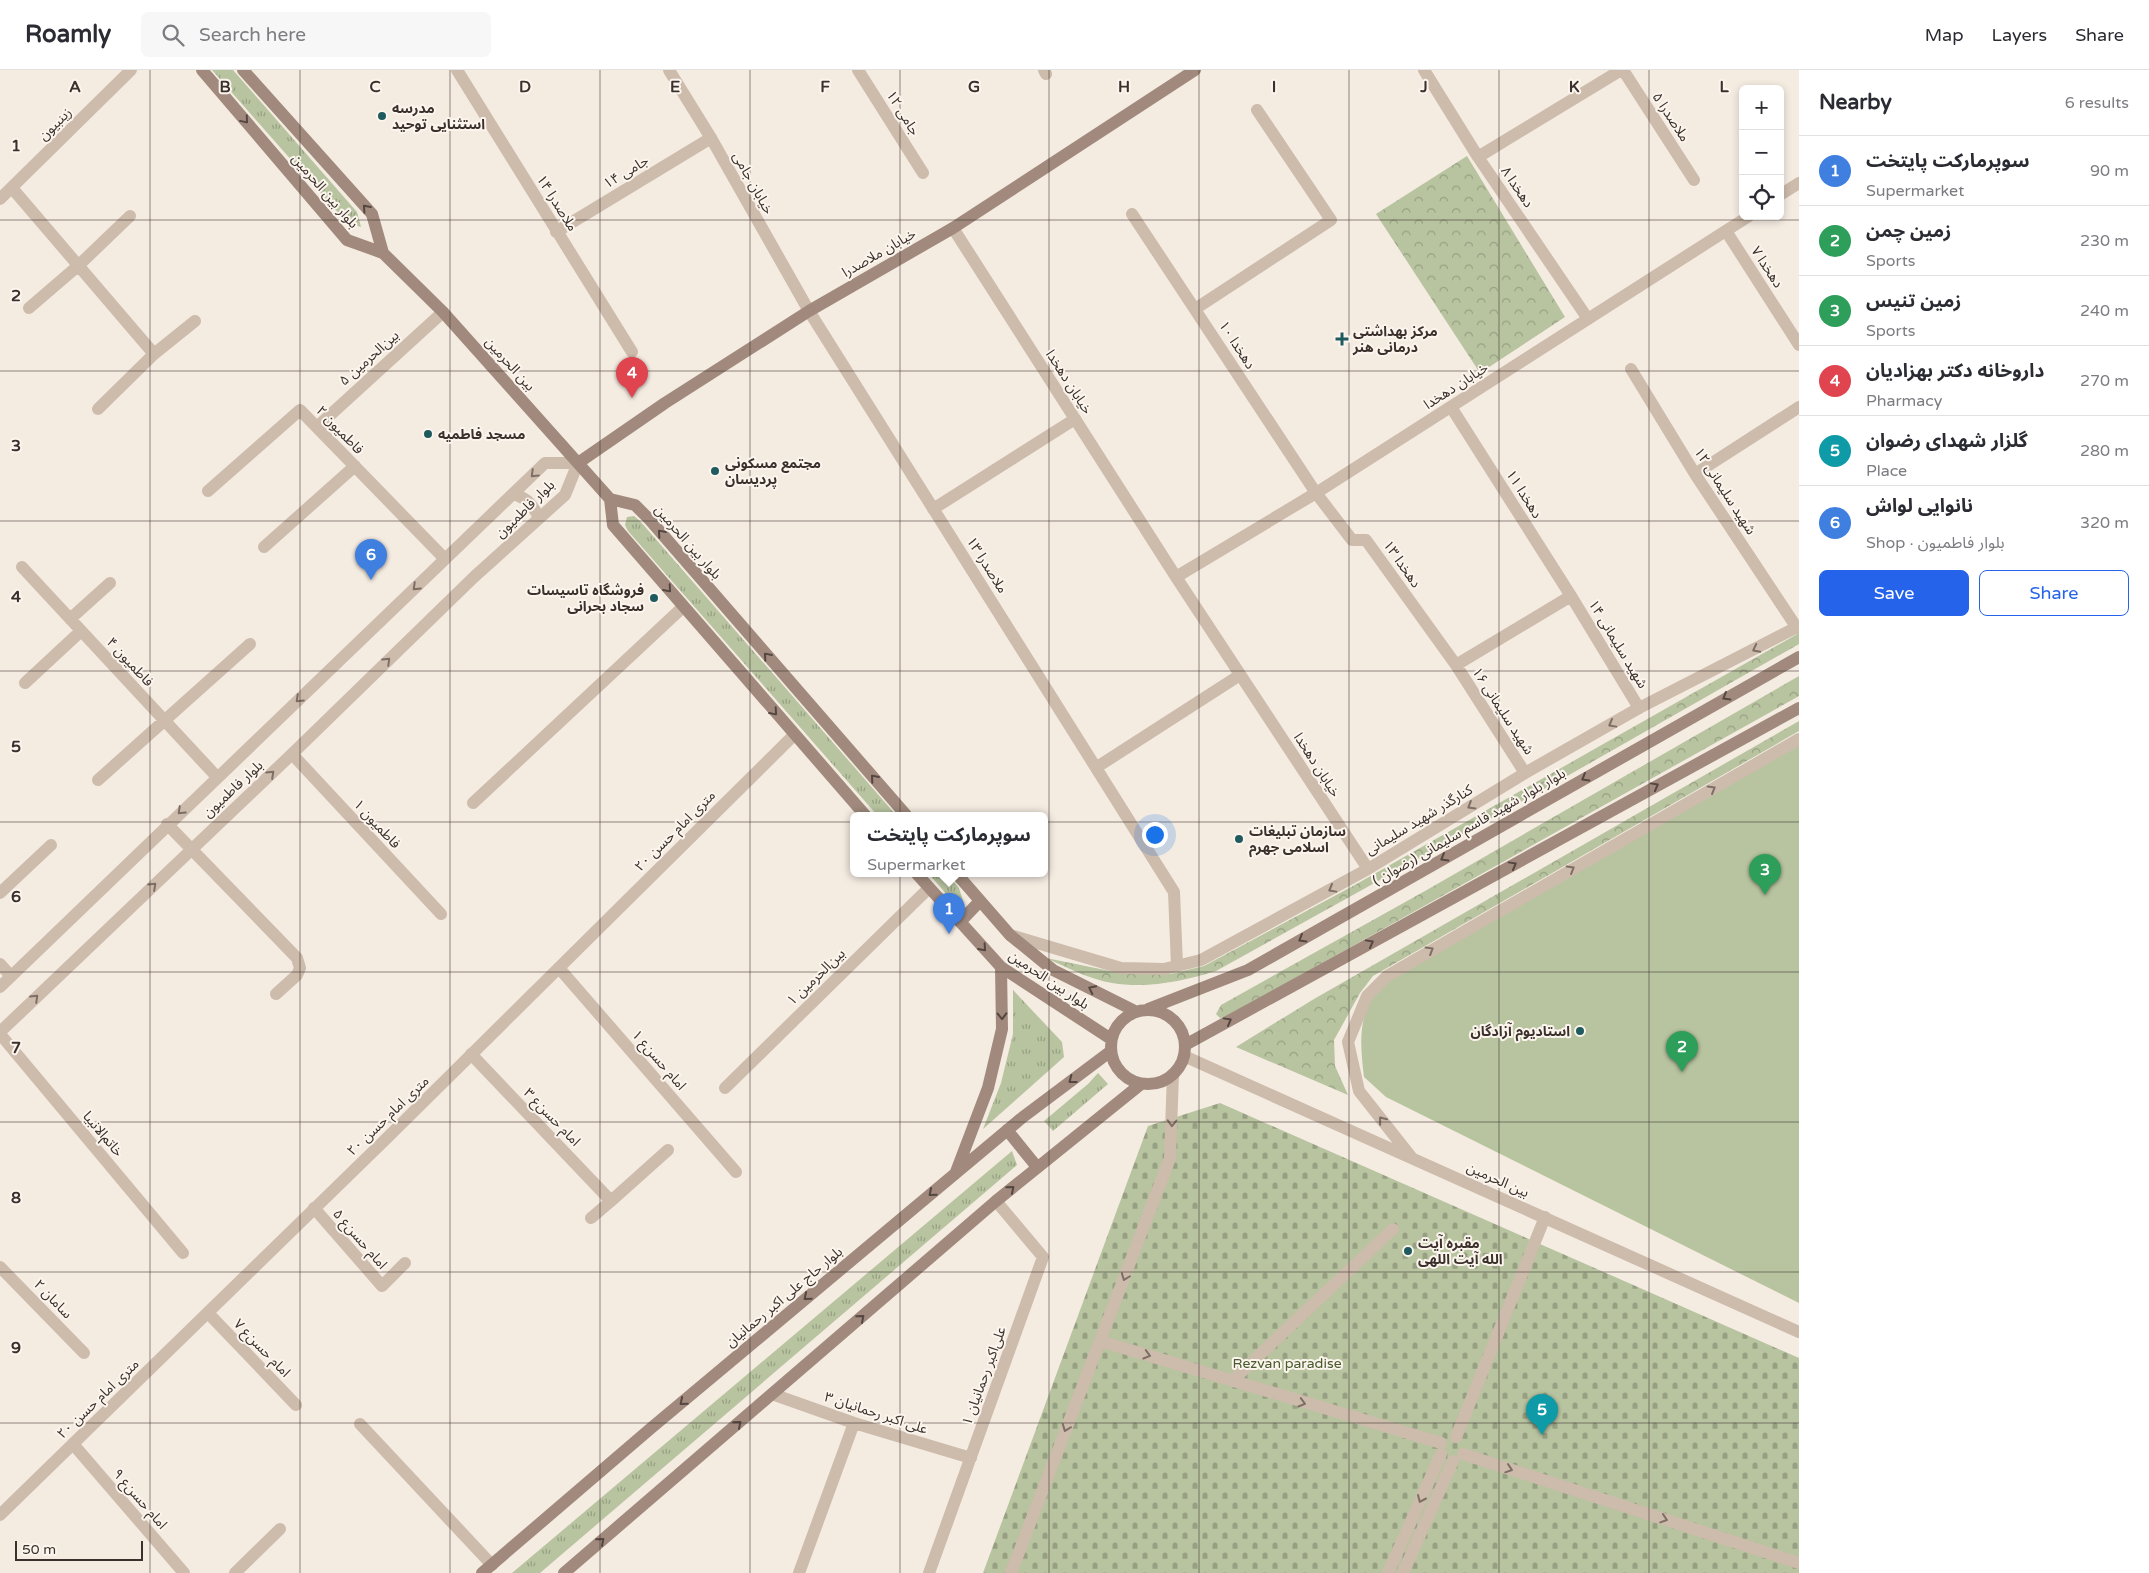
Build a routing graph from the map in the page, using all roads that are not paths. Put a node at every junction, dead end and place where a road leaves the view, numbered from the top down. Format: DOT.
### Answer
graph roads {
  1 [pos="131,70"];
  2 [pos="202,70"];
  3 [pos="243,70"];
  4 [pos="457,70"];
  5 [pos="669,70"];
  6 [pos="1195,70"];
  7 [pos="1424,70"];
  8 [pos="1622,70"];
  9 [pos="862,72"];
  10 [pos="1257,110"];
  11 [pos="710,138"];
  12 [pos="1478,157"];
  13 [pos="923,173"];
  14 [pos="1694,180"];
  15 [pos="1799,183"];
  16 [pos="12,188"];
  17 [pos="1784,193"];
  18 [pos="0,199"];
  19 [pos="1132,214"];
  20 [pos="130,216"];
  21 [pos="1743,220"];
  22 [pos="953,228"];
  23 [pos="1726,231"];
  24 [pos="556,232"];
  25 [pos="383,253"];
  26 [pos="79,265"];
  27 [pos="29,308"];
  28 [pos="1195,309"];
  29 [pos="808,311"];
  30 [pos="442,312"];
  31 [pos="1588,319"];
  32 [pos="195,321"];
  33 [pos="1799,345"];
  34 [pos="632,352"];
  35 [pos="154,354"];
  36 [pos="1631,369"];
  37 [pos="1451,407"];
  38 [pos="1799,407"];
  39 [pos="98,409"];
  40 [pos="1076,419"];
  41 [pos="317,427"];
  42 [pos="578,462"];
  43 [pos="355,466"];
  44 [pos="1695,474"];
  45 [pos="208,491"];
  46 [pos="1316,493"];
  47 [pos="514,494"];
  48 [pos="610,499"];
  49 [pos="934,509"];
  50 [pos="539,518"];
  51 [pos="264,547"];
  52 [pos="446,559"];
  53 [pos="22,567"];
  54 [pos="1176,577"];
  55 [pos="110,583"];
  56 [pos="1571,596"];
  57 [pos="683,607"];
  58 [pos="70,619"];
  59 [pos="1798,627"];
  60 [pos="81,631"];
  61 [pos="250,644"];
  62 [pos="1799,657"];
  63 [pos="1456,665"];
  64 [pos="1240,675"];
  65 [pos="25,683"];
  66 [pos="1639,708"];
  67 [pos="1799,708"];
  68 [pos="165,721"];
  69 [pos="794,735"];
  70 [pos="1799,739"];
  71 [pos="292,754"];
  72 [pos="1097,767"];
  73 [pos="1525,773"];
  74 [pos="217,777"];
  75 [pos="98,780"];
  76 [pos="473,803"];
  77 [pos="862,812"];
  78 [pos="903,812"];
  79 [pos="167,824"];
  80 [pos="51,845"];
  81 [pos="191,850"];
  82 [pos="1368,869"];
  83 [pos="919,877"];
  84 [pos="959,877"];
  85 [pos="929,888"];
  86 [pos="0,893"];
  87 [pos="980,901"];
  88 [pos="441,914"];
  89 [pos="960,922"];
  90 [pos="1010,935"];
  91 [pos="0,964"];
  92 [pos="1177,966"];
  93 [pos="1001,967"];
  94 [pos="559,968"];
  95 [pos="11,976"];
  96 [pos="0,987"];
  97 [pos="276,994"];
  98 [pos="1142,1010"];
  99 [pos="0,1033"];
  100 [pos="1111,1045"];
  101 [pos="1184,1051"];
  102 [pos="472,1054"];
  103 [pos="1173,1074"];
  104 [pos="1140,1084"];
  105 [pos="725,1088"];
  106 [pos="1007,1130"];
  107 [pos="668,1150"];
  108 [pos="1412,1158"];
  109 [pos="1037,1167"];
  110 [pos="736,1172"];
  111 [pos="955,1173"];
  112 [pos="611,1201"];
  113 [pos="996,1202"];
  114 [pos="314,1208"];
  115 [pos="1545,1217"];
  116 [pos="591,1218"];
  117 [pos="1393,1229"];
  118 [pos="183,1253"];
  119 [pos="405,1262"];
  120 [pos="0,1267"];
  121 [pos="208,1313"];
  122 [pos="1799,1332"];
  123 [pos="1100,1341"];
  124 [pos="84,1352"];
  125 [pos="1233,1380"];
  126 [pos="772,1394"];
  127 [pos="296,1405"];
  128 [pos="854,1423"];
  129 [pos="360,1424"];
  130 [pos="1456,1437"];
  131 [pos="73,1444"];
  132 [pos="1441,1449"];
  133 [pos="1458,1457"];
  134 [pos="971,1458"];
  135 [pos="0,1515"];
  136 [pos="280,1529"];
  137 [pos="1799,1563"];
  138 [pos="487,1569"];
  139 [pos="184,1573"];
  140 [pos="235,1573"];
  141 [pos="564,1573"];
  142 [pos="798,1573"];
  143 [pos="929,1573"];
  144 [pos="1011,1573"];
  145 [pos="1388,1573"];
  146 [pos="1403,1573"];
  1 -- 16 [label="street, زینبیون"];
  2 -- 25 [label="main road, بلوار بین الحرمین, one-way"];
  25 -- 3 [label="main road, بلوار بین الحرمین, one-way"];
  4 -- 24 [label="street, ملاصدرا ۱۴"];
  5 -- 11 [label="street, خیابان جامی"];
  6 -- 22 [label="main road, خیابان ملاصدرا"];
  7 -- 12 [label="street, دهخدا ۸"];
  8 -- 12 [label="street"];
  8 -- 14 [label="street, ملاصدرا ۵"];
  9 -- 13 [label="street, جامی ۱۲"];
  10 -- 28 [label="street"];
  11 -- 24 [label="street, جامی ۱۴"];
  11 -- 29 [label="street, خیابان جامی"];
  12 -- 31 [label="street, دهخدا ۸"];
  15 -- 17 [label="street"];
  16 -- 18 [label="street, زینبیون"];
  16 -- 26 [label="street"];
  19 -- 28 [label="street, دهخدا ۱۰"];
  20 -- 26 [label="street"];
  21 -- 23 [label="street, خیابان دهخدا"];
  22 -- 29 [label="main road, خیابان ملاصدرا"];
  22 -- 40 [label="street, خیابان دهخدا"];
  23 -- 31 [label="street, خیابان دهخدا"];
  23 -- 33 [label="street, دهخدا ۷"];
  24 -- 34 [label="street, ملاصدرا ۱۴"];
  25 -- 30 [label="main road, بین الحرمین"];
  26 -- 27 [label="street"];
  26 -- 35 [label="street"];
  28 -- 46 [label="street, دهخدا ۱۰"];
  29 -- 42 [label="main road, خیابان ملاصدرا"];
  29 -- 49 [label="street, ملاصدرا ۱۳"];
  30 -- 41 [label="street, بین‌الحرمین ۵"];
  30 -- 42 [label="main road, بین الحرمین"];
  31 -- 37 [label="street, خیابان دهخدا"];
  32 -- 35 [label="street"];
  35 -- 39 [label="street"];
  36 -- 44 [label="street, شهید سلیمانی ۱۲"];
  37 -- 46 [label="street, خیابان دهخدا"];
  37 -- 56 [label="street, دهخدا ۱۱"];
  38 -- 44 [label="street"];
  40 -- 49 [label="street"];
  40 -- 54 [label="street, خیابان دهخدا"];
  41 -- 43 [label="street, فاطمیون ۲"];
  41 -- 45 [label="street, فاطمیون ۲"];
  42 -- 47 [label="street, بلوار فاطمیون, one-way"];
  42 -- 48 [label="main road, بین الحرمین"];
  42 -- 50 [label="street, بلوار فاطمیون"];
  43 -- 51 [label="street"];
  43 -- 52 [label="street, فاطمیون ۲"];
  44 -- 59 [label="street, شهید سلیمانی ۱۲"];
  46 -- 54 [label="street, خیابان دهخدا"];
  46 -- 63 [label="street, دهخدا ۱۳"];
  47 -- 50 [label="street"];
  47 -- 52 [label="street, بلوار فاطمیون"];
  48 -- 57 [label="main road, one-way"];
  78 -- 48 [label="main road, بلوار بین الحرمین, one-way"];
  49 -- 72 [label="street, ملاصدرا ۱۳"];
  71 -- 50 [label="street, بلوار فاطمیون, one-way"];
  52 -- 74 [label="street, بلوار فاطمیون, one-way"];
  53 -- 58 [label="street, فاطمیون ۴"];
  54 -- 64 [label="street, خیابان دهخدا"];
  55 -- 58 [label="street"];
  56 -- 63 [label="street"];
  56 -- 66 [label="street, شهید سلیمانی ۱۴"];
  57 -- 69 [label="main road, one-way"];
  57 -- 76 [label="street"];
  58 -- 60 [label="street, فاطمیون ۴"];
  59 -- 66 [label="street, کنارگذر شهید سلیمانی, one-way"];
  60 -- 65 [label="street"];
  60 -- 68 [label="street, فاطمیون ۴"];
  61 -- 68 [label="street"];
  62 -- 98 [label="main road, بلوار بلوار شهید قاسم سلیمانی (رضوان ), one-way"];
  63 -- 73 [label="street, شهید سلیمانی ۱۶"];
  64 -- 72 [label="street"];
  64 -- 82 [label="street, خیابان دهخدا"];
  66 -- 73 [label="street, کنارگذر شهید سلیمانی, one-way"];
  101 -- 67 [label="main road, one-way"];
  68 -- 74 [label="street, فاطمیون ۴"];
  68 -- 75 [label="street"];
  69 -- 77 [label="main road"];
  69 -- 94 [label="street, ۲۰ متری امام حسن"];
  108 -- 70 [label="street, one-way"];
  81 -- 71 [label="street, بلوار فاطمیون, one-way"];
  71 -- 88 [label="street, فاطمیون ۱"];
  72 -- 92 [label="street, ملاصدرا ۱۳"];
  73 -- 82 [label="street, کنارگذر شهید سلیمانی, one-way"];
  74 -- 79 [label="street, بلوار فاطمیون, one-way"];
  79 -- 81 [label="street"];
  79 -- 95 [label="street, بلوار فاطمیون"];
  80 -- 86 [label="street"];
  81 -- 97 [label="street"];
  99 -- 81 [label="street, بلوار فاطمیون, one-way"];
  82 -- 92 [label="street, کنارگذر شهید سلیمانی, one-way"];
  83 -- 85 [label="main road, بلوار بین الحرمین"];
  84 -- 87 [label="main road, بلوار بین الحرمین"];
  85 -- 89 [label="main road, بلوار بین الحرمین"];
  85 -- 105 [label="street, بین‌الحرمین ۱"];
  87 -- 89 [label="main road"];
  87 -- 90 [label="main road, بلوار بین الحرمین"];
  89 -- 93 [label="main road, بلوار بین الحرمین, one-way"];
  90 -- 92 [label="street, کنارگذر شهید سلیمانی"];
  98 -- 90 [label="main road, بلوار بین الحرمین, one-way"];
  91 -- 95 [label="street"];
  93 -- 100 [label="main road, بلوار بین الحرمین"];
  93 -- 111 [label="main road, one-way"];
  94 -- 102 [label="street, ۲۰ متری امام حسن"];
  94 -- 110 [label="street, امام حسن‌ع ۱"];
  95 -- 96 [label="street, بلوار فاطمیون"];
  98 -- 100 [label="main road"];
  98 -- 101 [label="main road"];
  99 -- 118 [label="street, خاتم‌الانبیا"];
  100 -- 104 [label="main road"];
  100 -- 106 [label="main road, بلوار حاج علی اکبر رحمانیان, one-way"];
  101 -- 103 [label="main road"];
  101 -- 108 [label="street, بین الحرمین"];
  102 -- 112 [label="street, امام حسن‌ع ۳"];
  102 -- 114 [label="street, ۲۰ متری امام حسن"];
  103 -- 104 [label="main road"];
  103 -- 123 [label="street, one-way"];
  104 -- 109 [label="main road"];
  106 -- 109 [label="main road"];
  106 -- 111 [label="main road, بلوار حاج علی اکبر رحمانیان"];
  107 -- 112 [label="street"];
  108 -- 115 [label="street, بین الحرمین"];
  113 -- 109 [label="main road, one-way"];
  111 -- 138 [label="main road, بلوار حاج علی اکبر رحمانیان, one-way"];
  112 -- 116 [label="street"];
  126 -- 113 [label="main road, one-way"];
  113 -- 134 [label="street, علی‌اکبر رحمانیان ۱"];
  114 -- 119 [label="street, امام حسن‌ع ۵"];
  114 -- 121 [label="street, ۲۰ متری امام حسن"];
  115 -- 122 [label="street, بین الحرمین"];
  115 -- 130 [label="street"];
  117 -- 125 [label="street"];
  120 -- 124 [label="street, سامان ۲"];
  121 -- 127 [label="street, امام حسن‌ع ۷"];
  121 -- 131 [label="street, ۲۰ متری امام حسن"];
  123 -- 125 [label="street, one-way"];
  123 -- 144 [label="street, one-way"];
  125 -- 132 [label="street, one-way"];
  126 -- 128 [label="street, علی اکبر رحمانیان ۳"];
  141 -- 126 [label="main road, one-way"];
  128 -- 134 [label="street, علی اکبر رحمانیان ۳"];
  128 -- 142 [label="street"];
  129 -- 138 [label="street"];
  130 -- 132 [label="street"];
  130 -- 133 [label="street"];
  131 -- 135 [label="street, ۲۰ متری امام حسن"];
  131 -- 139 [label="street, امام حسن‌ع ۹"];
  132 -- 133 [label="street"];
  132 -- 145 [label="street, one-way"];
  133 -- 137 [label="street, one-way"];
  133 -- 146 [label="street"];
  134 -- 143 [label="street, علی‌اکبر رحمانیان ۱"];
  136 -- 140 [label="street"];
}
